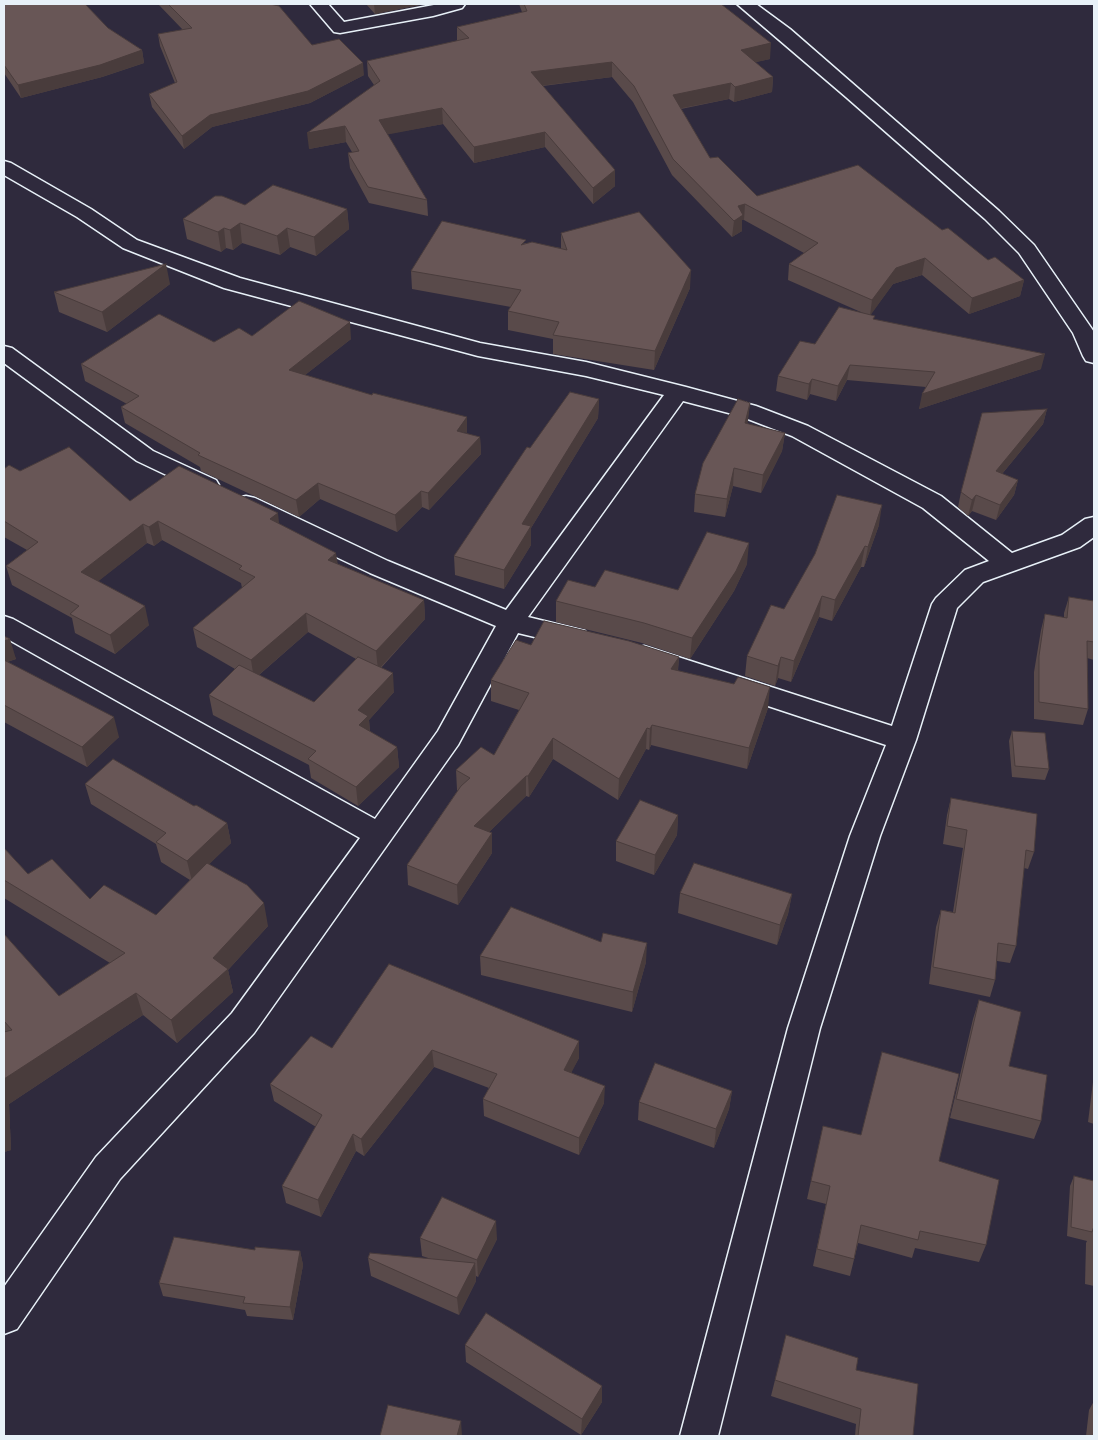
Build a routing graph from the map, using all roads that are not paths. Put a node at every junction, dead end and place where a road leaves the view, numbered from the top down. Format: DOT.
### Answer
graph roads {
  1 [pos="319,4"];
  2 [pos="456,4"];
  3 [pos="745,4"];
  4 [pos="4,167"];
  5 [pos="1089,332"];
  6 [pos="4,353"];
  7 [pos="1094,356"];
  8 [pos="678,392"];
  9 [pos="1094,525"];
  10 [pos="1009,564"];
  11 [pos="511,622"];
  12 [pos="4,625"];
  13 [pos="596,643"];
  14 [pos="624,650"];
  15 [pos="902,740"];
  16 [pos="380,835"];
  17 [pos="4,1317"];
  18 [pos="699,1436"];
  1 -- 2 [label="street"];
  3 -- 5 [label="street"];
  4 -- 8 [label="street"];
  5 -- 7 [label="street"];
  6 -- 11 [label="street"];
  8 -- 10 [label="street"];
  8 -- 11 [label="street"];
  9 -- 10 [label="street"];
  10 -- 15 [label="street"];
  11 -- 13 [label="street"];
  11 -- 16 [label="street"];
  12 -- 16 [label="street"];
  14 -- 15 [label="street"];
  15 -- 18 [label="street"];
  16 -- 17 [label="street"];
}
